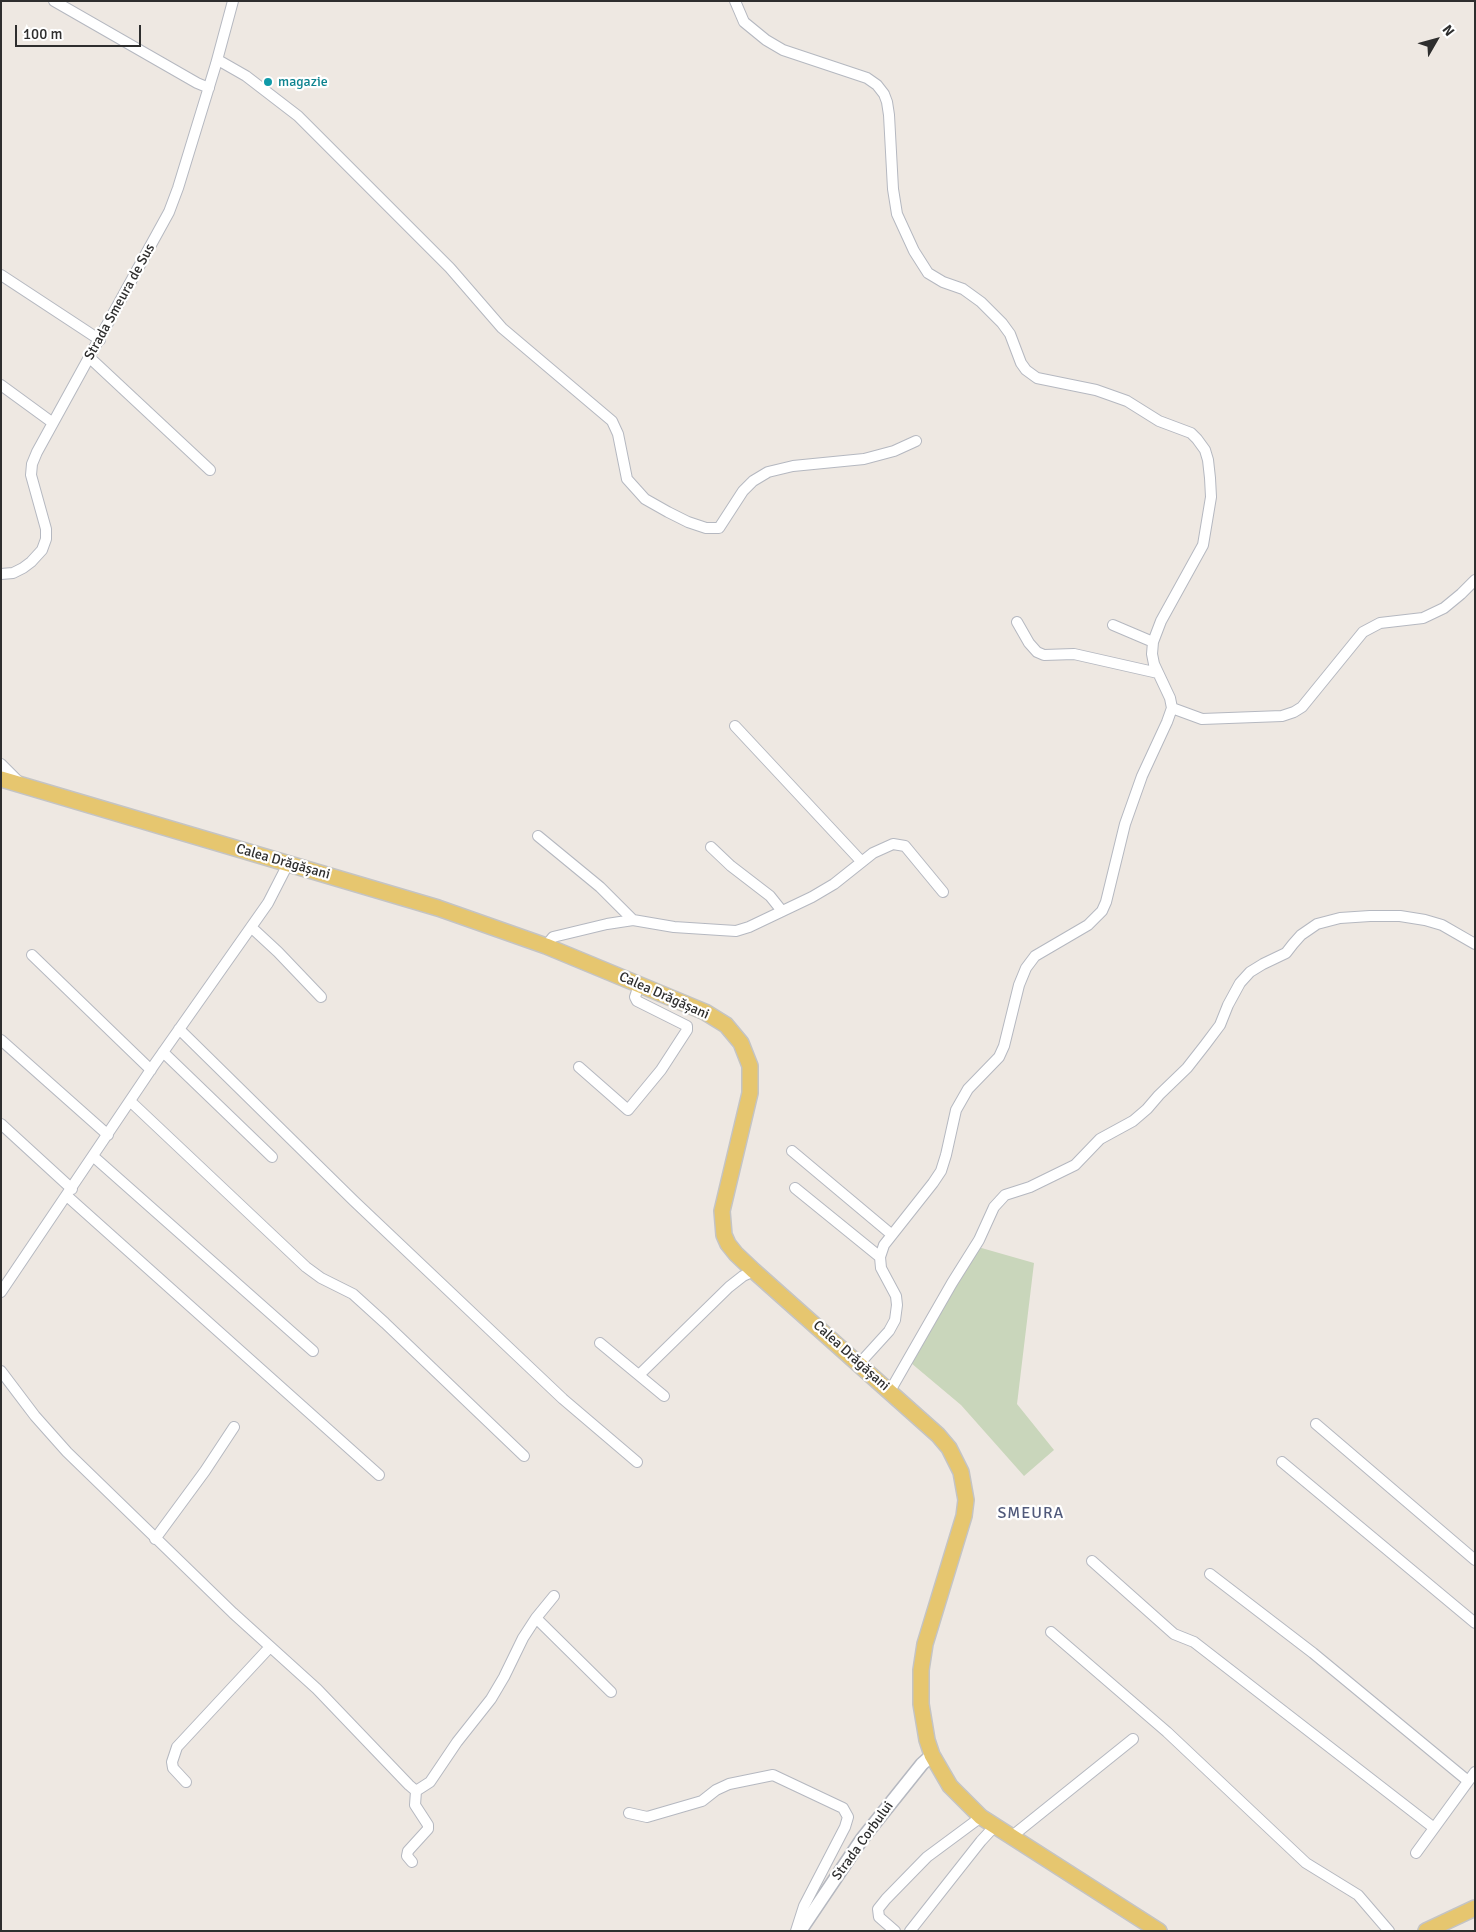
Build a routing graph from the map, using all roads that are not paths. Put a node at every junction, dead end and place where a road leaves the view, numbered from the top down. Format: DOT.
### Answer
graph roads {
  1 [pos="54,1"];
  2 [pos="234,1"];
  3 [pos="735,1"];
  4 [pos="218,60"];
  5 [pos="209,88"];
  6 [pos="1,275"];
  7 [pos="100,340"];
  8 [pos="90,358"];
  9 [pos="1,385"];
  10 [pos="53,422"];
  11 [pos="916,441"];
  12 [pos="210,470"];
  13 [pos="1,574"];
  14 [pos="1475,580"];
  15 [pos="1017,622"];
  16 [pos="1113,625"];
  17 [pos="1152,642"];
  18 [pos="1158,673"];
  19 [pos="1172,708"];
  20 [pos="736,726"];
  21 [pos="1,764"];
  22 [pos="1,779"];
  23 [pos="23,786"];
  24 [pos="538,836"];
  25 [pos="711,847"];
  26 [pos="861,861"];
  27 [pos="288,864"];
  28 [pos="943,892"];
  29 [pos="782,911"];
  30 [pos="632,920"];
  31 [pos="251,927"];
  32 [pos="1475,944"];
  33 [pos="546,946"];
  34 [pos="32,955"];
  35 [pos="639,985"];
  36 [pos="321,997"];
  37 [pos="179,1029"];
  38 [pos="1,1040"];
  39 [pos="163,1052"];
  40 [pos="579,1067"];
  41 [pos="151,1070"];
  42 [pos="130,1101"];
  43 [pos="1,1124"];
  44 [pos="108,1135"];
  45 [pos="792,1151"];
  46 [pos="94,1157"];
  47 [pos="272,1157"];
  48 [pos="795,1188"];
  49 [pos="69,1193"];
  50 [pos="891,1234"];
  51 [pos="880,1257"];
  52 [pos="754,1271"];
  53 [pos="1,1292"];
  54 [pos="600,1343"];
  55 [pos="313,1351"];
  56 [pos="859,1364"];
  57 [pos="1,1371"];
  58 [pos="639,1375"];
  59 [pos="890,1391"];
  60 [pos="664,1396"];
  61 [pos="1316,1424"];
  62 [pos="234,1427"];
  63 [pos="524,1456"];
  64 [pos="636,1462"];
  65 [pos="1282,1462"];
  66 [pos="378,1475"];
  67 [pos="155,1539"];
  68 [pos="1475,1560"];
  69 [pos="1092,1561"];
  70 [pos="1210,1574"];
  71 [pos="554,1596"];
  72 [pos="536,1618"];
  73 [pos="1475,1623"];
  74 [pos="1052,1632"];
  75 [pos="270,1647"];
  76 [pos="611,1692"];
  77 [pos="1132,1739"];
  78 [pos="932,1755"];
  79 [pos="1471,1776"];
  80 [pos="186,1782"];
  81 [pos="416,1791"];
  82 [pos="629,1813"];
  83 [pos="981,1817"];
  84 [pos="994,1827"];
  85 [pos="1434,1828"];
  86 [pos="1011,1837"];
  87 [pos="1416,1852"];
  88 [pos="412,1862"];
  89 [pos="1475,1908"];
  90 [pos="796,1931"];
  91 [pos="800,1931"];
  92 [pos="895,1931"];
  93 [pos="910,1931"];
  94 [pos="1159,1931"];
  95 [pos="1388,1931"];
  96 [pos="1426,1931"];
  1 -- 5 [label="street"];
  2 -- 4 [label="street, Strada Smeura de Sus"];
  3 -- 17 [label="street"];
  4 -- 5 [label="street, Strada Smeura de Sus"];
  4 -- 11 [label="street"];
  5 -- 7 [label="street, Strada Smeura de Sus"];
  6 -- 7 [label="street"];
  7 -- 8 [label="street, Strada Smeura de Sus"];
  8 -- 10 [label="street, Strada Smeura de Sus"];
  8 -- 12 [label="street"];
  9 -- 10 [label="street"];
  10 -- 13 [label="street, Strada Smeura de Sus"];
  14 -- 19 [label="street"];
  15 -- 18 [label="street"];
  16 -- 17 [label="street"];
  17 -- 18 [label="street"];
  18 -- 19 [label="street"];
  19 -- 50 [label="street"];
  20 -- 26 [label="street"];
  21 -- 23 [label="street"];
  22 -- 23 [label="main road, Calea Drăgășani"];
  23 -- 27 [label="main road, Calea Drăgășani"];
  24 -- 30 [label="street"];
  25 -- 29 [label="street"];
  26 -- 28 [label="street"];
  26 -- 29 [label="street"];
  27 -- 31 [label="street"];
  27 -- 33 [label="main road, Calea Drăgășani"];
  29 -- 30 [label="street"];
  30 -- 33 [label="street"];
  31 -- 36 [label="street"];
  31 -- 37 [label="street"];
  32 -- 59 [label="street"];
  33 -- 35 [label="main road, Calea Drăgășani"];
  34 -- 41 [label="street"];
  35 -- 40 [label="street"];
  35 -- 52 [label="main road, Calea Drăgășani"];
  37 -- 39 [label="street"];
  37 -- 64 [label="street"];
  38 -- 44 [label="street"];
  39 -- 41 [label="street"];
  39 -- 47 [label="street"];
  41 -- 42 [label="street"];
  42 -- 44 [label="street"];
  42 -- 63 [label="street"];
  43 -- 49 [label="street"];
  44 -- 46 [label="street"];
  45 -- 50 [label="street"];
  46 -- 49 [label="street"];
  46 -- 55 [label="street"];
  48 -- 51 [label="street"];
  49 -- 53 [label="street"];
  49 -- 66 [label="street"];
  50 -- 51 [label="street"];
  51 -- 56 [label="street"];
  52 -- 56 [label="main road, Calea Drăgășani"];
  52 -- 58 [label="street"];
  54 -- 58 [label="street"];
  56 -- 59 [label="main road, Calea Drăgășani"];
  57 -- 67 [label="street"];
  58 -- 60 [label="street"];
  59 -- 78 [label="main road, Calea Drăgășani"];
  61 -- 68 [label="street"];
  62 -- 67 [label="street"];
  65 -- 73 [label="street"];
  67 -- 75 [label="street"];
  69 -- 85 [label="street"];
  70 -- 79 [label="street"];
  71 -- 72 [label="street"];
  72 -- 76 [label="street"];
  72 -- 81 [label="street"];
  74 -- 95 [label="street"];
  75 -- 80 [label="street"];
  75 -- 81 [label="street"];
  77 -- 86 [label="street"];
  78 -- 83 [label="main road, Calea Drăgășani"];
  78 -- 91 [label="street, Strada Corbului"];
  79 -- 85 [label="street"];
  81 -- 88 [label="street"];
  82 -- 90 [label="street"];
  83 -- 84 [label="main road, Calea Drăgășani"];
  83 -- 92 [label="street"];
  84 -- 86 [label="main road, Calea Drăgășani"];
  84 -- 93 [label="street"];
  85 -- 87 [label="street"];
  86 -- 94 [label="main road, Calea Drăgășani"];
  89 -- 96 [label="main road"];
}
